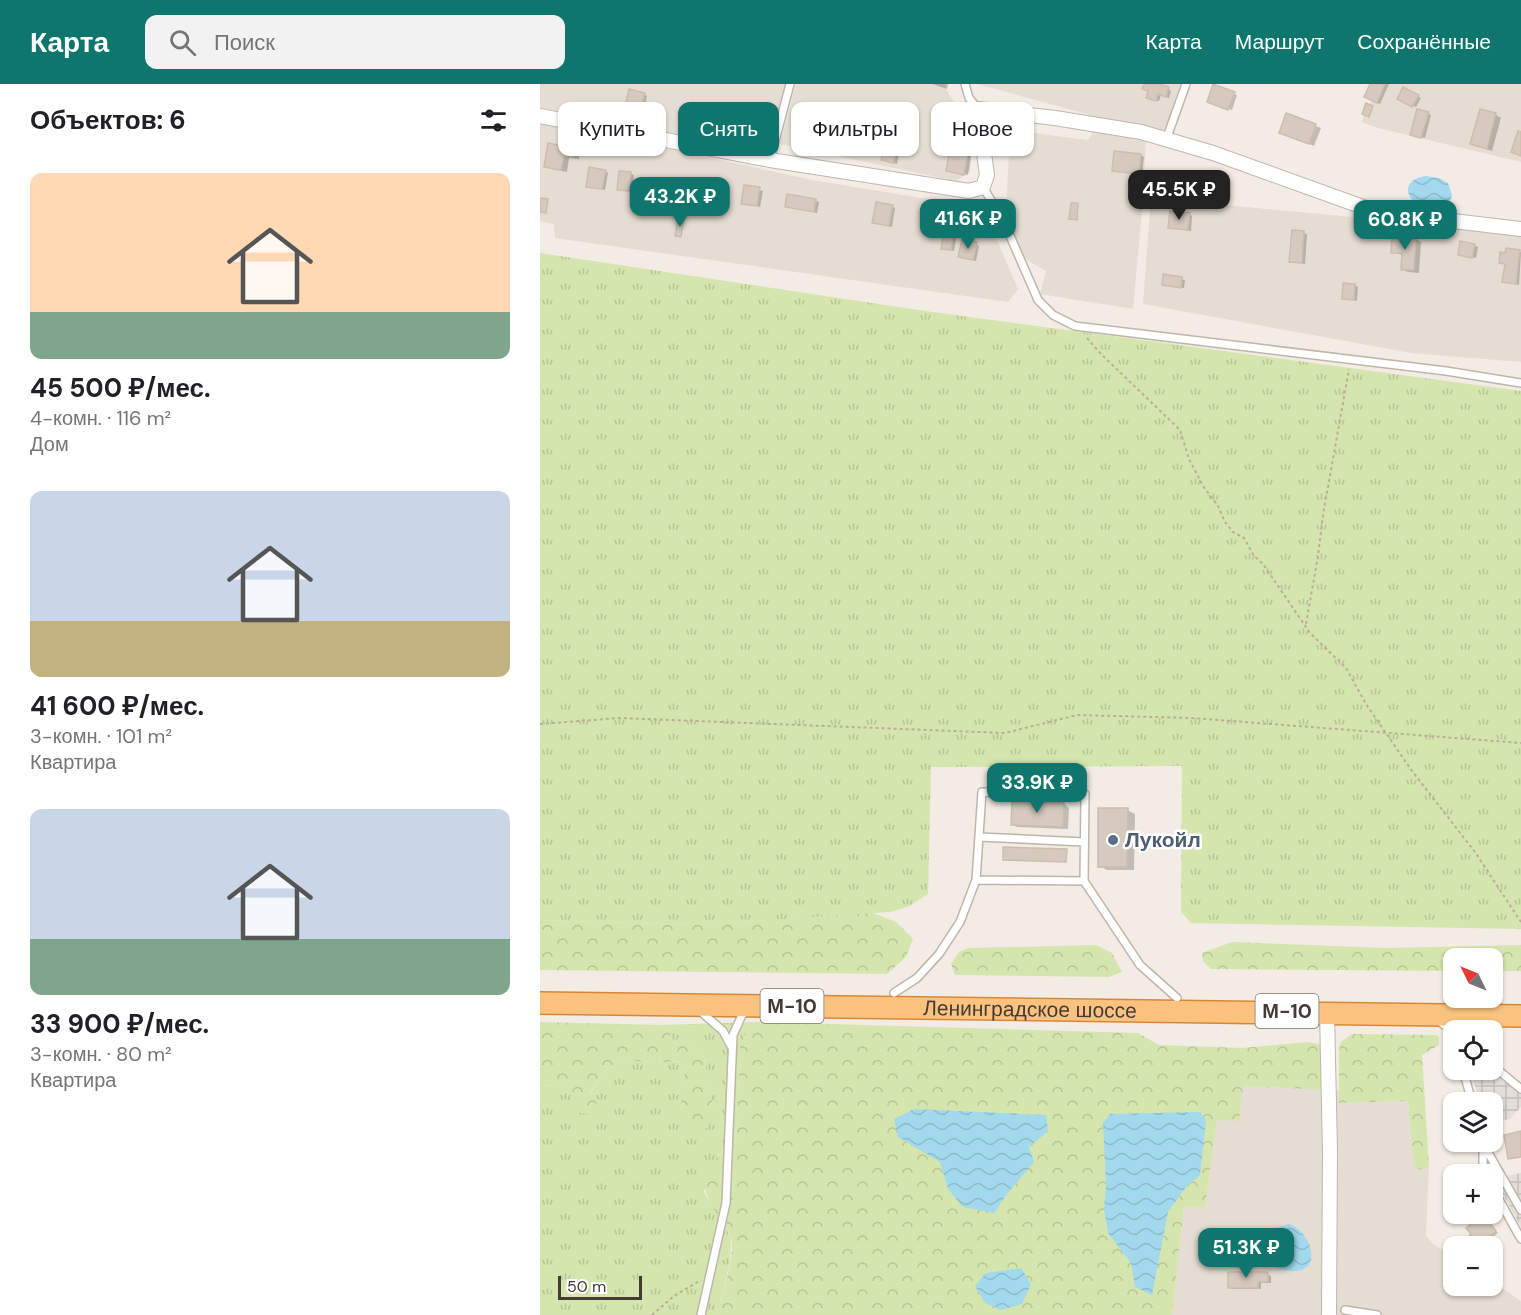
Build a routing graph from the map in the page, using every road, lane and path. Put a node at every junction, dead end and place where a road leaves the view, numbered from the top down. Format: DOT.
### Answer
graph roads {
  1 [pos="790,84"];
  2 [pos="965,84"];
  3 [pos="1186,84"];
  4 [pos="972,102"];
  5 [pos="540,116"];
  6 [pos="1034,116"];
  7 [pos="1166,140"];
  8 [pos="984,156"];
  9 [pos="770,160"];
  10 [pos="983,187"];
  11 [pos="1521,229"];
  12 [pos="1083,327"];
  13 [pos="1349,360"];
  14 [pos="1521,383"];
  15 [pos="1306,625"];
  16 [pos="540,724"];
  17 [pos="1387,733"];
  18 [pos="1521,743"];
  19 [pos="979,837"];
  20 [pos="1084,842"];
  21 [pos="976,880"];
  22 [pos="1084,881"];
  23 [pos="1521,922"];
  24 [pos="540,990"];
  25 [pos="894,993"];
  26 [pos="1177,998"];
  27 [pos="540,1003"];
  28 [pos="1521,1003"];
  29 [pos="691,1005"];
  30 [pos="754,1005"];
  31 [pos="1327,1012"];
  32 [pos="1431,1015"];
  33 [pos="1521,1016"];
  34 [pos="1443,1024"];
  35 [pos="732,1052"];
  36 [pos="1503,1074"];
  37 [pos="1521,1089"];
  38 [pos="1488,1152"];
  39 [pos="1503,1207"];
  40 [pos="1521,1210"];
  41 [pos="1521,1239"];
  42 [pos="709,1278"];
  43 [pos="1329,1295"];
  44 [pos="1347,1313"];
  45 [pos="652,1315"];
  46 [pos="701,1315"];
  47 [pos="1329,1315"];
  48 [pos="1377,1315"];
  1 -- 9 [label="lane"];
  2 -- 4 [label="lane"];
  3 -- 7 [label="lane"];
  5 -- 9 [label="street"];
  6 -- 7 [label="street"];
  7 -- 11 [label="street"];
  8 -- 10 [label="street"];
  9 -- 10 [label="street"];
  10 -- 12 [label="lane"];
  12 -- 13 [label="lane"];
  12 -- 15 [label="path"];
  13 -- 14 [label="lane"];
  13 -- 15 [label="path"];
  15 -- 17 [label="path"];
  16 -- 17 [label="path"];
  17 -- 18 [label="path"];
  17 -- 23 [label="path"];
  19 -- 20 [label="lane"];
  19 -- 20 [label="lane"];
  19 -- 21 [label="lane"];
  20 -- 22 [label="lane"];
  21 -- 22 [label="lane"];
  21 -- 25 [label="lane"];
  22 -- 26 [label="lane"];
  24 -- 25 [label="highway, Ленинградское шоссе / М-10"];
  25 -- 26 [label="highway, Ленинградское шоссе / М-10"];
  26 -- 28 [label="highway, Ленинградское шоссе / М-10"];
  27 -- 29 [label="highway, Ленинградское шоссе / М-10"];
  29 -- 30 [label="highway, Ленинградское шоссе / М-10"];
  29 -- 35 [label="lane"];
  30 -- 31 [label="highway, Ленинградское шоссе / М-10"];
  30 -- 35 [label="lane"];
  31 -- 32 [label="highway, Ленинградское шоссе / М-10"];
  31 -- 43 [label="street"];
  32 -- 33 [label="highway, Ленинградское шоссе / М-10"];
  32 -- 34 [label="lane"];
  35 -- 42 [label="lane"];
  36 -- 37 [label="lane"];
  38 -- 40 [label="lane"];
  39 -- 41 [label="lane"];
  42 -- 45 [label="path"];
  42 -- 46 [label="lane"];
  43 -- 44 [label="lane"];
  43 -- 47 [label="street"];
  44 -- 48 [label="lane"];
}
